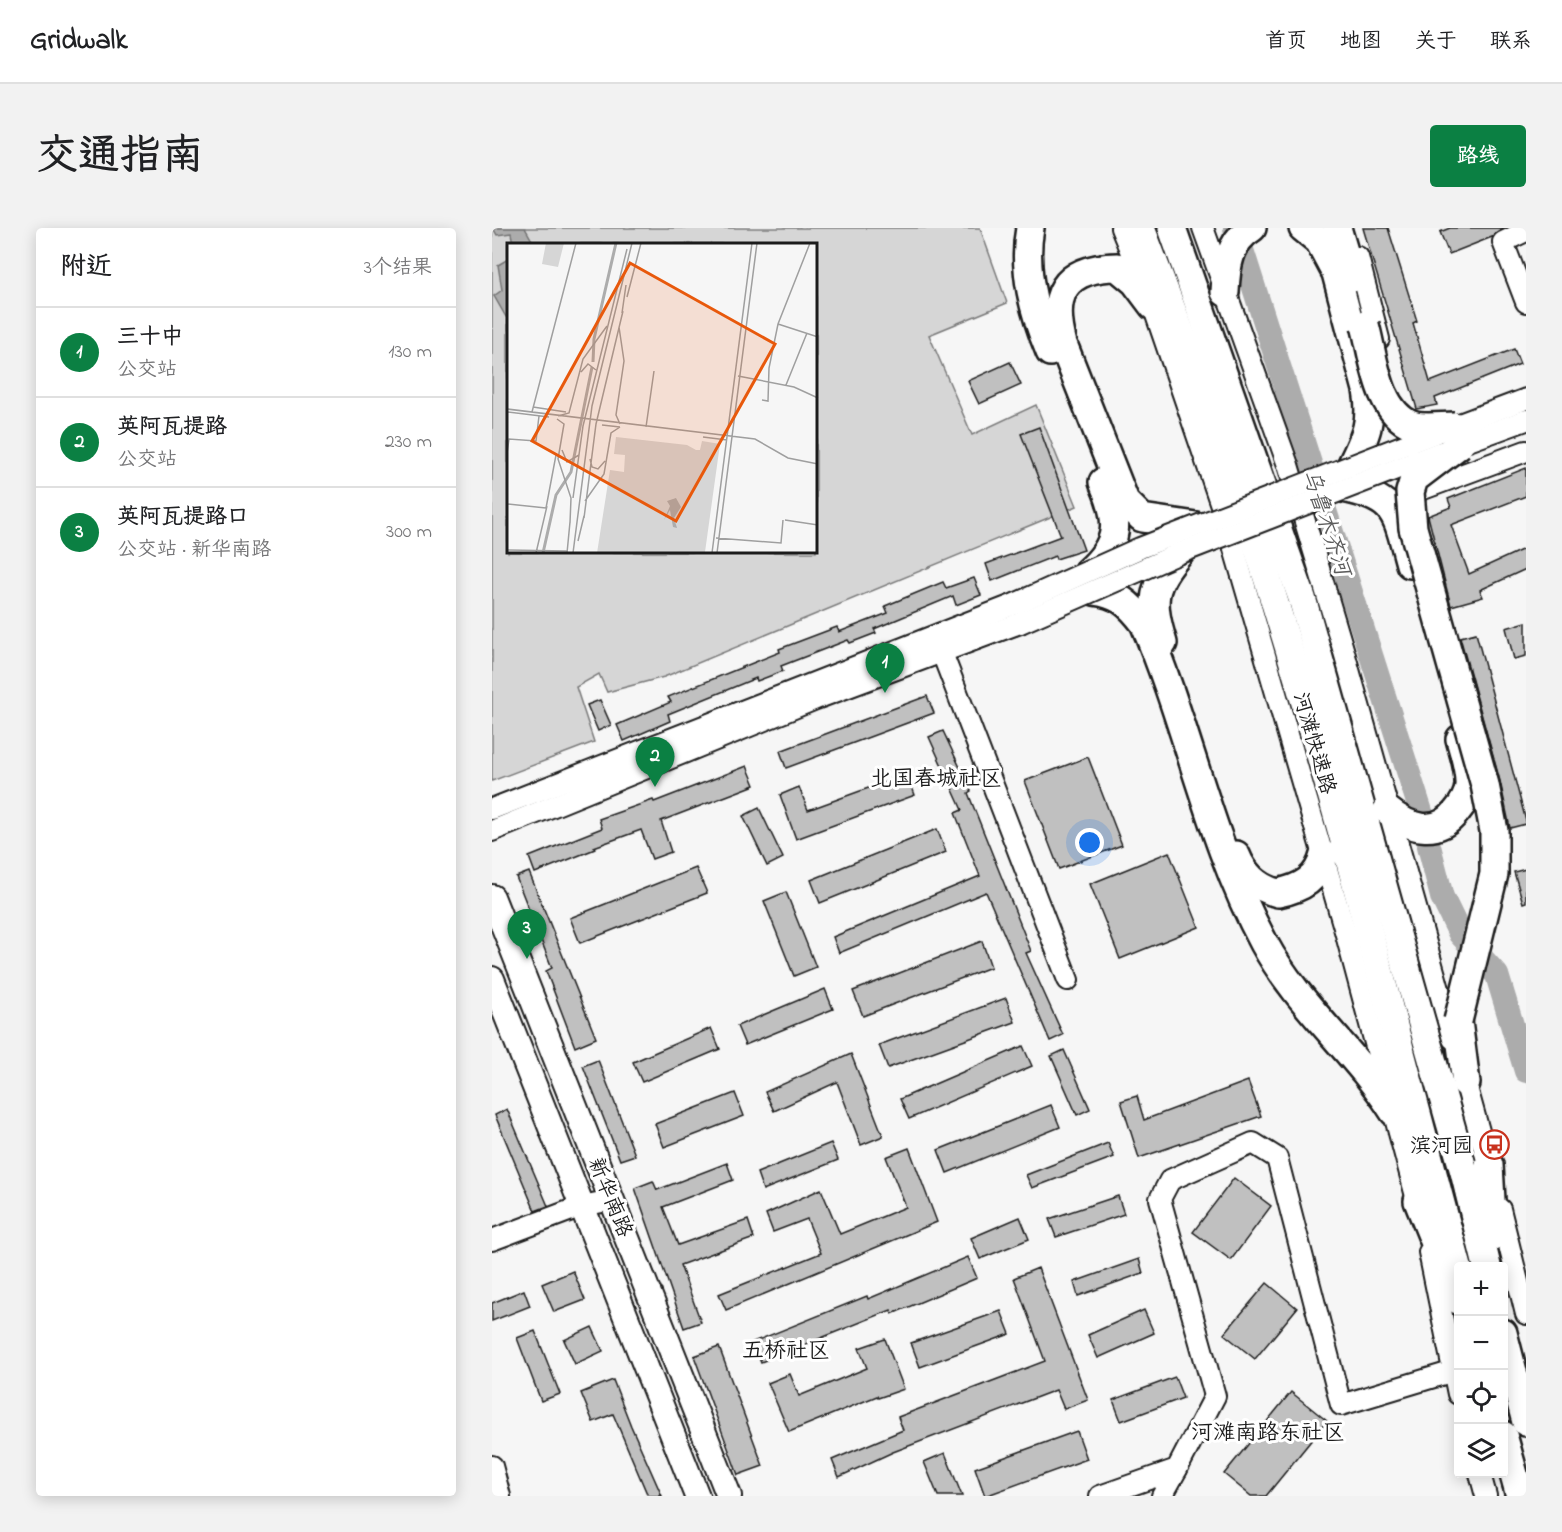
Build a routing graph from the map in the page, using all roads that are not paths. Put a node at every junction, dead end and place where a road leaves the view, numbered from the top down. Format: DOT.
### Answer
graph roads {
  1 [pos="1030,228"];
  2 [pos="1121,228"];
  3 [pos="1141,228"];
  4 [pos="1172,228"];
  5 [pos="1203,228"];
  6 [pos="1252,228"];
  7 [pos="1303,228"];
  8 [pos="1337,228"];
  9 [pos="1351,228"];
  10 [pos="1526,231"];
  11 [pos="1225,292"];
  12 [pos="1526,302"];
  13 [pos="1153,306"];
  14 [pos="1358,326"];
  15 [pos="1061,359"];
  16 [pos="1526,399"];
  17 [pos="1526,420"];
  18 [pos="1457,435"];
  19 [pos="1526,451"];
  20 [pos="1347,477"];
  21 [pos="1196,526"];
  22 [pos="1180,553"];
  23 [pos="1091,582"];
  24 [pos="1018,613"];
  25 [pos="942,653"];
  26 [pos="492,808"];
  27 [pos="1387,810"];
  28 [pos="492,831"];
  29 [pos="1224,841"];
  30 [pos="1324,855"];
  31 [pos="492,897"];
  32 [pos="492,979"];
  33 [pos="1068,980"];
  34 [pos="1466,1083"];
  35 [pos="1394,1112"];
  36 [pos="1489,1165"];
  37 [pos="612,1200"];
  38 [pos="1418,1201"];
  39 [pos="582,1206"];
  40 [pos="492,1240"];
  41 [pos="1457,1262"];
  42 [pos="1486,1262"];
  43 [pos="1496,1262"];
  44 [pos="1454,1290"];
  45 [pos="1526,1314"];
  46 [pos="1504,1316"];
  47 [pos="1508,1353"];
  48 [pos="1510,1361"];
  49 [pos="1454,1371"];
  50 [pos="1526,1422"];
  51 [pos="1508,1452"];
  52 [pos="492,1466"];
  53 [pos="1177,1469"];
  54 [pos="1481,1478"];
  55 [pos="500,1496"];
  56 [pos="697,1496"];
  57 [pos="729,1496"];
  58 [pos="1100,1496"];
  59 [pos="1162,1496"];
  60 [pos="1486,1496"];
  61 [pos="1520,1496"];
  1 -- 15 [label="highway"];
  2 -- 13 [label="street"];
  3 -- 41 [label="highway, 河滩快速路"];
  4 -- 42 [label="highway, 河滩快速路"];
  5 -- 11 [label="street"];
  6 -- 11 [label="highway"];
  7 -- 14 [label="highway"];
  8 -- 14 [label="highway"];
  9 -- 19 [label="street"];
  10 -- 12 [label="street"];
  11 -- 27 [label="street"];
  13 -- 15 [label="highway"];
  13 -- 30 [label="street"];
  14 -- 18 [label="highway, bridge"];
  14 -- 20 [label="highway"];
  15 -- 21 [label="highway"];
  15 -- 23 [label="highway, bridge"];
  16 -- 18 [label="street"];
  17 -- 18 [label="street"];
  18 -- 20 [label="street, bridge"];
  18 -- 34 [label="highway, bridge"];
  20 -- 21 [label="street, bridge"];
  20 -- 22 [label="street, bridge"];
  20 -- 27 [label="highway"];
  21 -- 23 [label="street, bridge"];
  22 -- 23 [label="street, bridge"];
  22 -- 29 [label="highway"];
  23 -- 24 [label="street, bridge"];
  23 -- 29 [label="highway"];
  24 -- 25 [label="street"];
  24 -- 26 [label="street"];
  25 -- 28 [label="street"];
  25 -- 33 [label="street"];
  27 -- 34 [label="street"];
  29 -- 30 [label="highway"];
  29 -- 35 [label="highway"];
  30 -- 35 [label="street"];
  31 -- 37 [label="main road, 新华南路"];
  32 -- 39 [label="main road, 新华南路"];
  34 -- 36 [label="street"];
  35 -- 38 [label="street"];
  36 -- 43 [label="highway"];
  36 -- 45 [label="street"];
  37 -- 39 [label="street"];
  37 -- 57 [label="main road, 新华南路"];
  38 -- 44 [label="highway"];
  38 -- 49 [label="street"];
  39 -- 40 [label="street"];
  39 -- 56 [label="main road, 新华南路"];
  46 -- 48 [label="highway"];
  47 -- 48 [label="highway"];
  48 -- 50 [label="highway"];
  49 -- 53 [label="street"];
  51 -- 61 [label="highway"];
  52 -- 55 [label="street"];
  53 -- 58 [label="street"];
  53 -- 59 [label="street"];
  54 -- 60 [label="street"];
}
